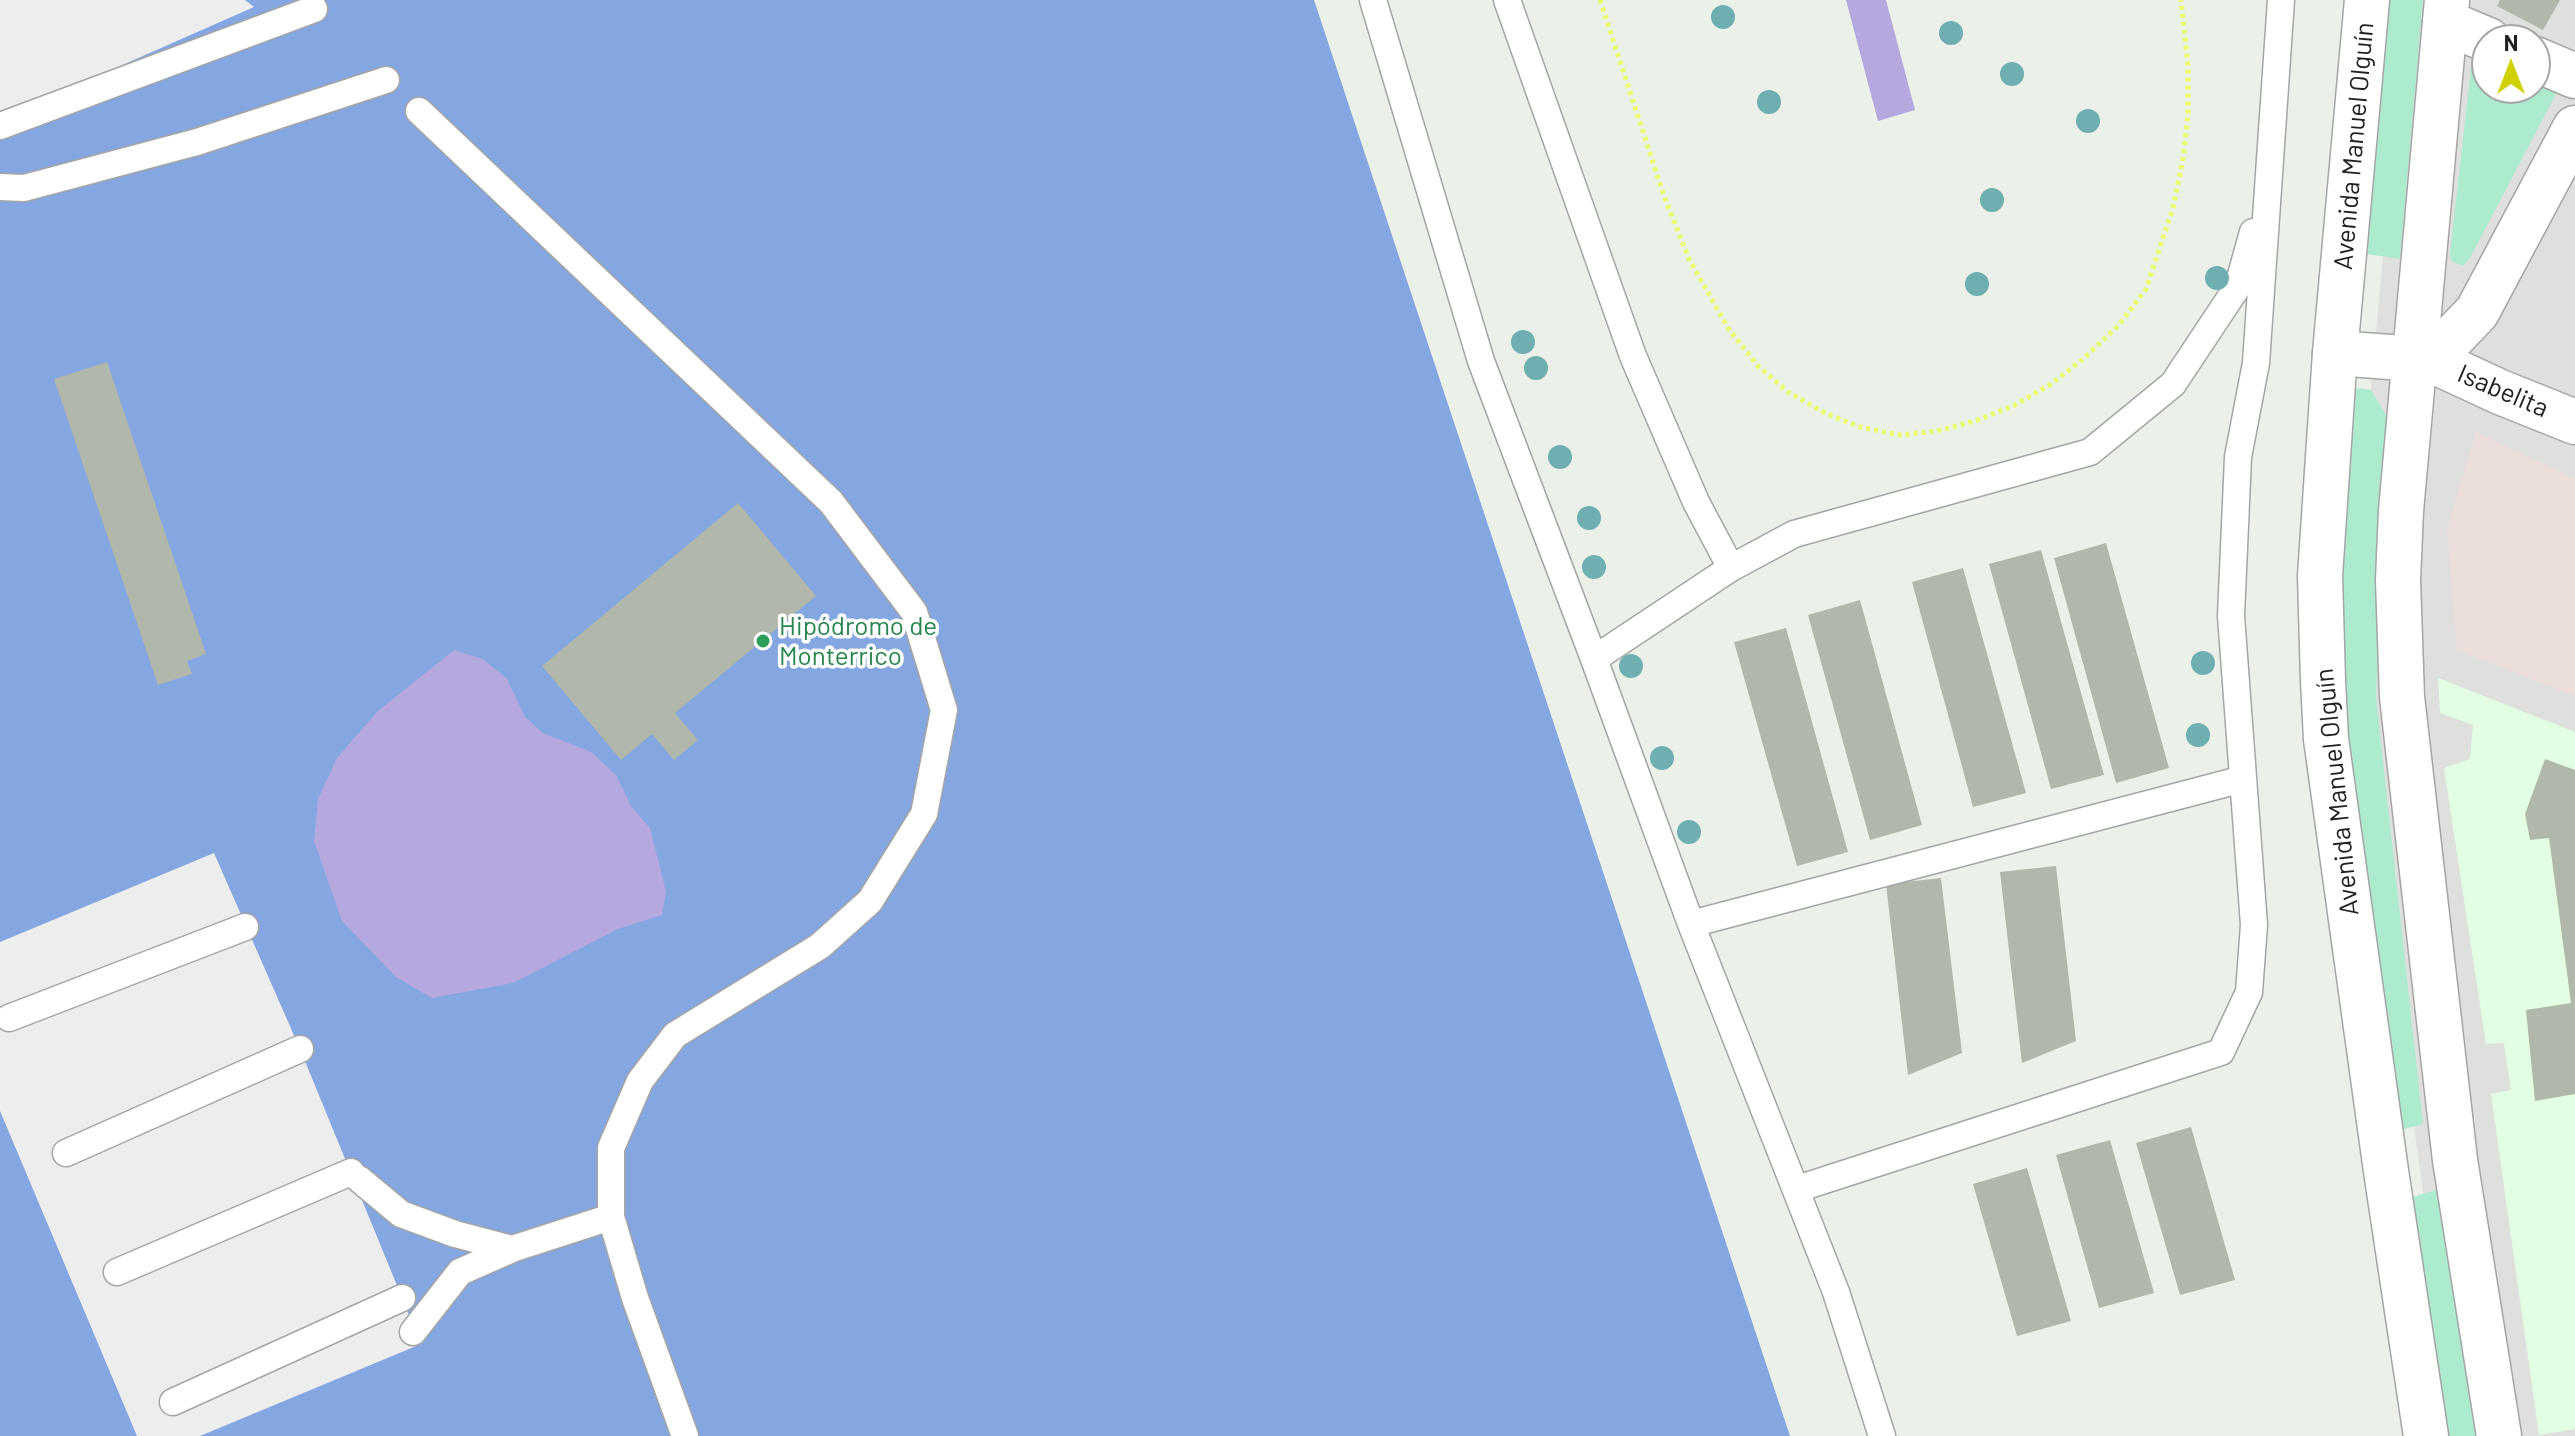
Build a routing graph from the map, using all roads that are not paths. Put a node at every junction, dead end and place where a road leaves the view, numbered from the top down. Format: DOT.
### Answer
graph roads {
  1 [pos="1373,0"];
  2 [pos="1507,0"];
  3 [pos="2281,0"];
  4 [pos="2367,0"];
  5 [pos="314,9"];
  6 [pos="2446,11"];
  7 [pos="2471,28"];
  8 [pos="2551,66"];
  9 [pos="2575,76"];
  10 [pos="386,80"];
  11 [pos="419,111"];
  12 [pos="0,126"];
  13 [pos="2575,128"];
  14 [pos="2269,177"];
  15 [pos="1,183"];
  16 [pos="2335,353"];
  17 [pos="2424,360"];
  18 [pos="2575,422"];
  19 [pos="1731,568"];
  20 [pos="1594,659"];
  21 [pos="2243,779"];
  22 [pos="1691,924"];
  23 [pos="245,927"];
  24 [pos="9,1018"];
  25 [pos="300,1049"];
  26 [pos="66,1153"];
  27 [pos="2455,1160"];
  28 [pos="2386,1171"];
  29 [pos="1797,1189"];
  30 [pos="611,1217"];
  31 [pos="512,1249"];
  32 [pos="117,1272"];
  33 [pos="402,1298"];
  34 [pos="413,1332"];
  35 [pos="173,1402"];
  36 [pos="685,1436"];
  37 [pos="1882,1436"];
  38 [pos="2426,1436"];
  39 [pos="2499,1436"];
  1 -- 20 [label="lane"];
  2 -- 19 [label="lane"];
  3 -- 14 [label="lane"];
  4 -- 16 [label="street, Avenida Manuel Olguín"];
  5 -- 12 [label="lane"];
  6 -- 7 [label="street"];
  6 -- 17 [label="street"];
  8 -- 9 [label="street"];
  10 -- 15 [label="lane"];
  11 -- 30 [label="lane"];
  13 -- 17 [label="street"];
  14 -- 19 [label="lane"];
  14 -- 21 [label="lane"];
  16 -- 17 [label="street, Isabelita"];
  16 -- 28 [label="street, Avenida Manuel Olguín"];
  17 -- 18 [label="street, Isabelita"];
  17 -- 27 [label="street"];
  19 -- 20 [label="lane"];
  20 -- 22 [label="lane"];
  21 -- 22 [label="lane"];
  21 -- 29 [label="lane"];
  22 -- 29 [label="lane"];
  23 -- 24 [label="lane"];
  25 -- 26 [label="lane"];
  27 -- 28 [label="street"];
  27 -- 39 [label="street"];
  28 -- 38 [label="street, Avenida Manuel Olguín"];
  29 -- 37 [label="lane"];
  30 -- 31 [label="lane"];
  30 -- 36 [label="lane"];
  31 -- 32 [label="lane"];
  31 -- 34 [label="lane"];
  33 -- 35 [label="lane"];
}
